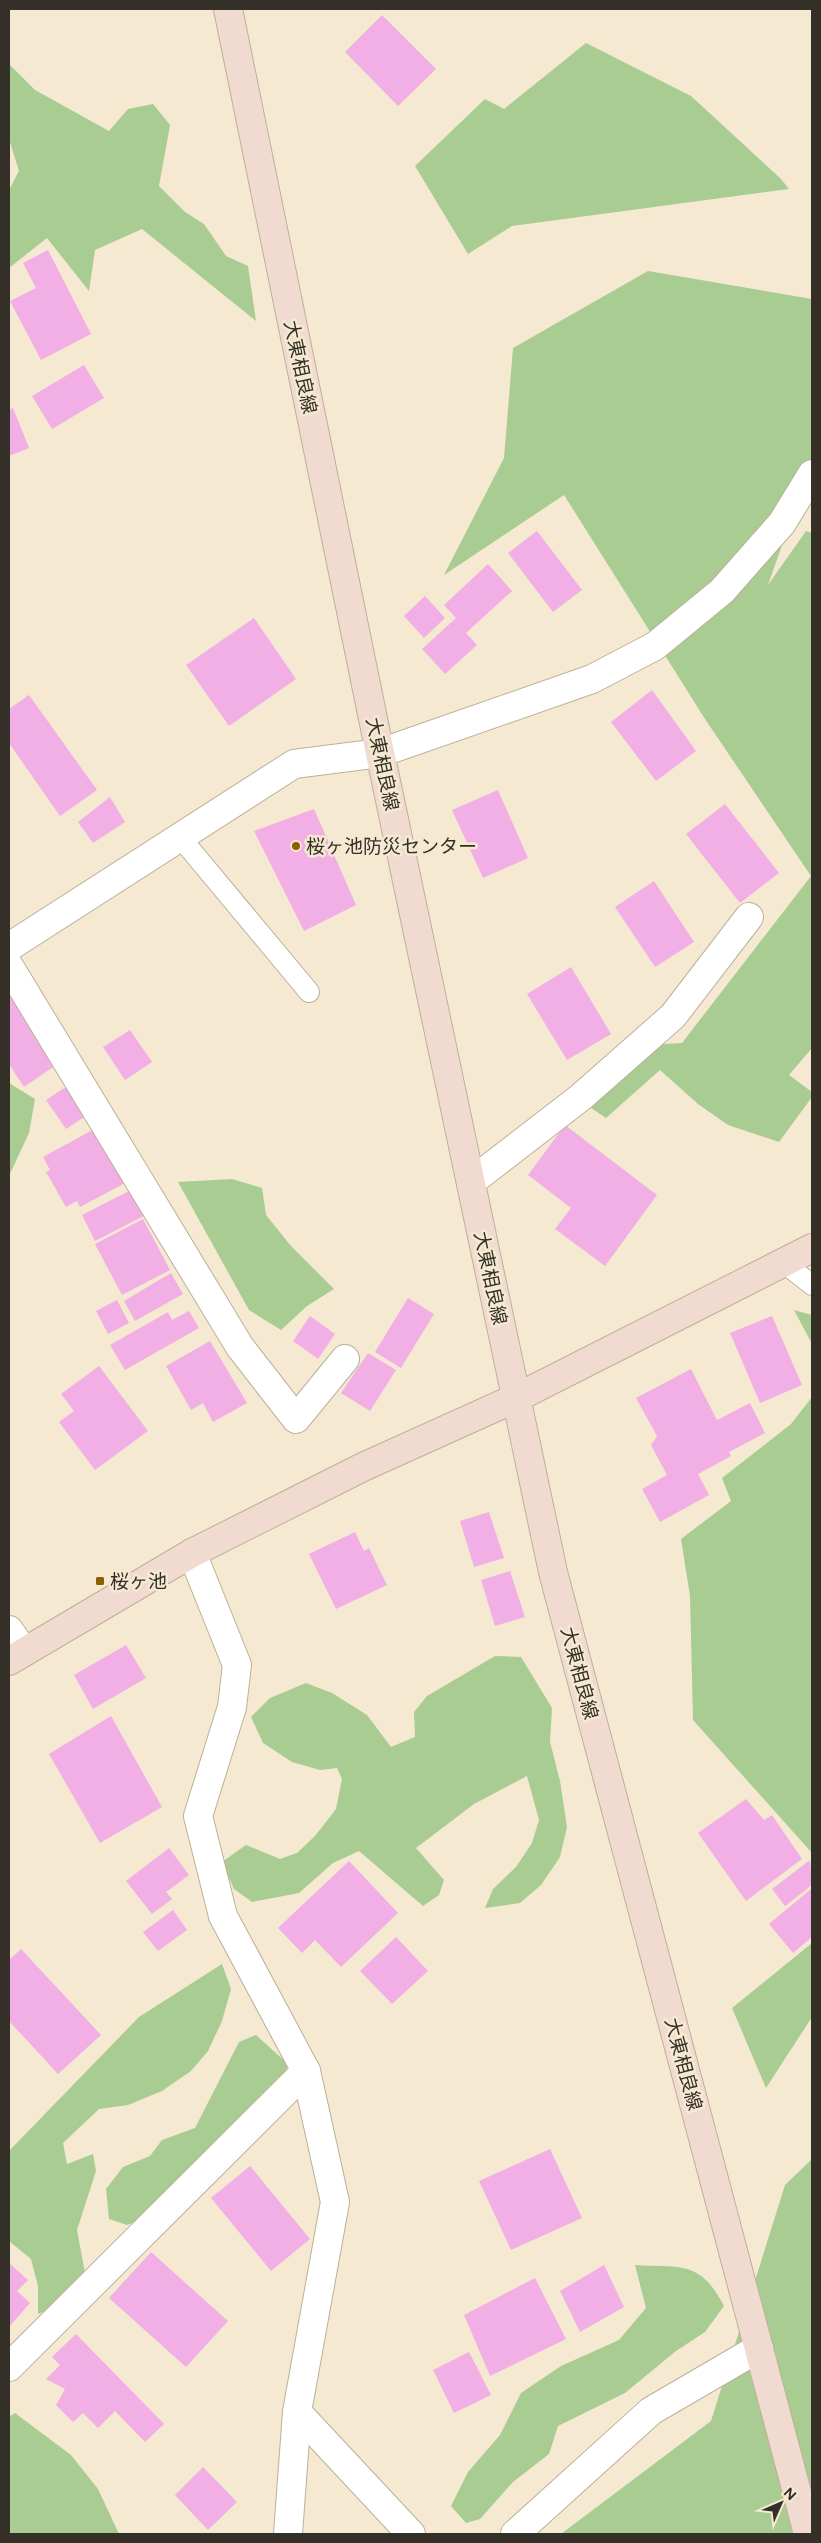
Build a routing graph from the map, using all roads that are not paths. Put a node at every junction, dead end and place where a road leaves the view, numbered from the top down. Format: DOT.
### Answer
graph roads {
  1 [pos="228,9"];
  2 [pos="812,474"];
  3 [pos="380,753"];
  4 [pos="180,837"];
  5 [pos="749,918"];
  6 [pos="9,947"];
  7 [pos="9,966"];
  8 [pos="310,992"];
  9 [pos="471,1182"];
  10 [pos="812,1248"];
  11 [pos="783,1262"];
  12 [pos="812,1285"];
  13 [pos="345,1359"];
  14 [pos="516,1398"];
  15 [pos="192,1553"];
  16 [pos="9,1630"];
  17 [pos="16,1657"];
  18 [pos="306,2071"];
  19 [pos="759,2348"];
  20 [pos="9,2367"];
  21 [pos="297,2412"];
  22 [pos="288,2534"];
  23 [pos="411,2534"];
  24 [pos="515,2534"];
  25 [pos="808,2534"];
  1 -- 3 [label="main road, 大東相良線"];
  2 -- 3 [label="street"];
  3 -- 4 [label="street"];
  3 -- 9 [label="main road, 大東相良線"];
  4 -- 6 [label="street"];
  4 -- 8 [label="lane"];
  5 -- 9 [label="street"];
  7 -- 13 [label="street"];
  9 -- 14 [label="main road, 大東相良線"];
  10 -- 11 [label="main road"];
  11 -- 12 [label="lane"];
  11 -- 14 [label="main road"];
  14 -- 15 [label="main road"];
  14 -- 19 [label="main road, 大東相良線"];
  15 -- 17 [label="main road"];
  15 -- 18 [label="street"];
  16 -- 17 [label="street"];
  18 -- 20 [label="street"];
  18 -- 21 [label="street"];
  19 -- 24 [label="street"];
  19 -- 25 [label="main road, 大東相良線"];
  21 -- 22 [label="street"];
  21 -- 23 [label="street"];
}
